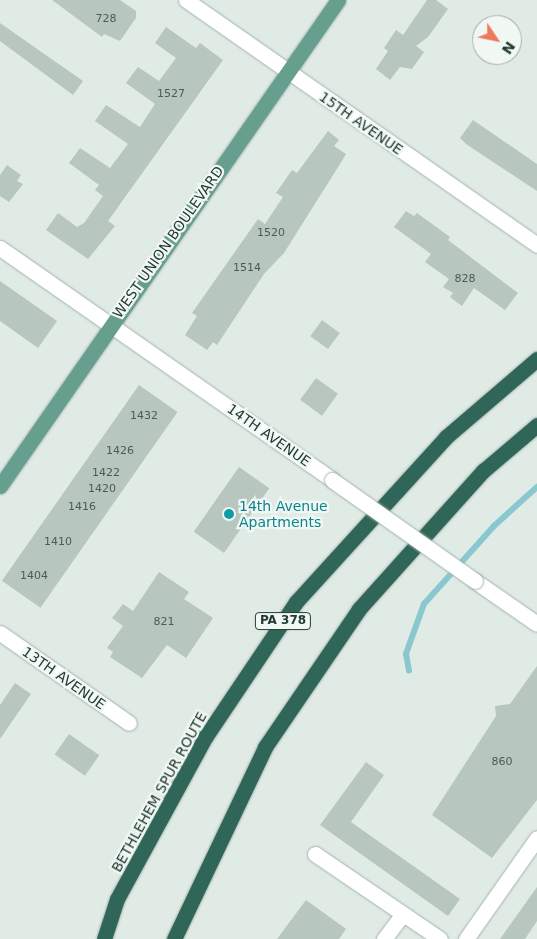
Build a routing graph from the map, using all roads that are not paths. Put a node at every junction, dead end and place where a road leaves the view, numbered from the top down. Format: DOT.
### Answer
graph roads {
  1 [pos="186,0"];
  2 [pos="338,0"];
  3 [pos="288,72"];
  4 [pos="537,245"];
  5 [pos="0,248"];
  6 [pos="112,324"];
  7 [pos="537,359"];
  8 [pos="537,425"];
  9 [pos="0,486"];
  10 [pos="537,624"];
  11 [pos="0,632"];
  12 [pos="129,723"];
  13 [pos="537,838"];
  14 [pos="315,854"];
  15 [pos="403,914"];
  16 [pos="104,939"];
  17 [pos="174,939"];
  18 [pos="384,939"];
  19 [pos="440,939"];
  20 [pos="466,939"];
  1 -- 3 [label="street, 15TH AVENUE"];
  2 -- 3 [label="main road, WEST UNION BOULEVARD"];
  3 -- 4 [label="street, 15TH AVENUE"];
  3 -- 6 [label="main road, WEST UNION BOULEVARD"];
  5 -- 6 [label="street, 14TH AVENUE"];
  6 -- 9 [label="main road, WEST UNION BOULEVARD"];
  6 -- 10 [label="street, 14TH AVENUE, bridge"];
  7 -- 16 [label="highway, BETHLEHEM SPUR ROUTE / PA 378"];
  8 -- 17 [label="highway"];
  11 -- 12 [label="street, 13TH AVENUE"];
  13 -- 20 [label="street"];
  14 -- 15 [label="street"];
  15 -- 18 [label="street"];
  15 -- 19 [label="street"];
}
